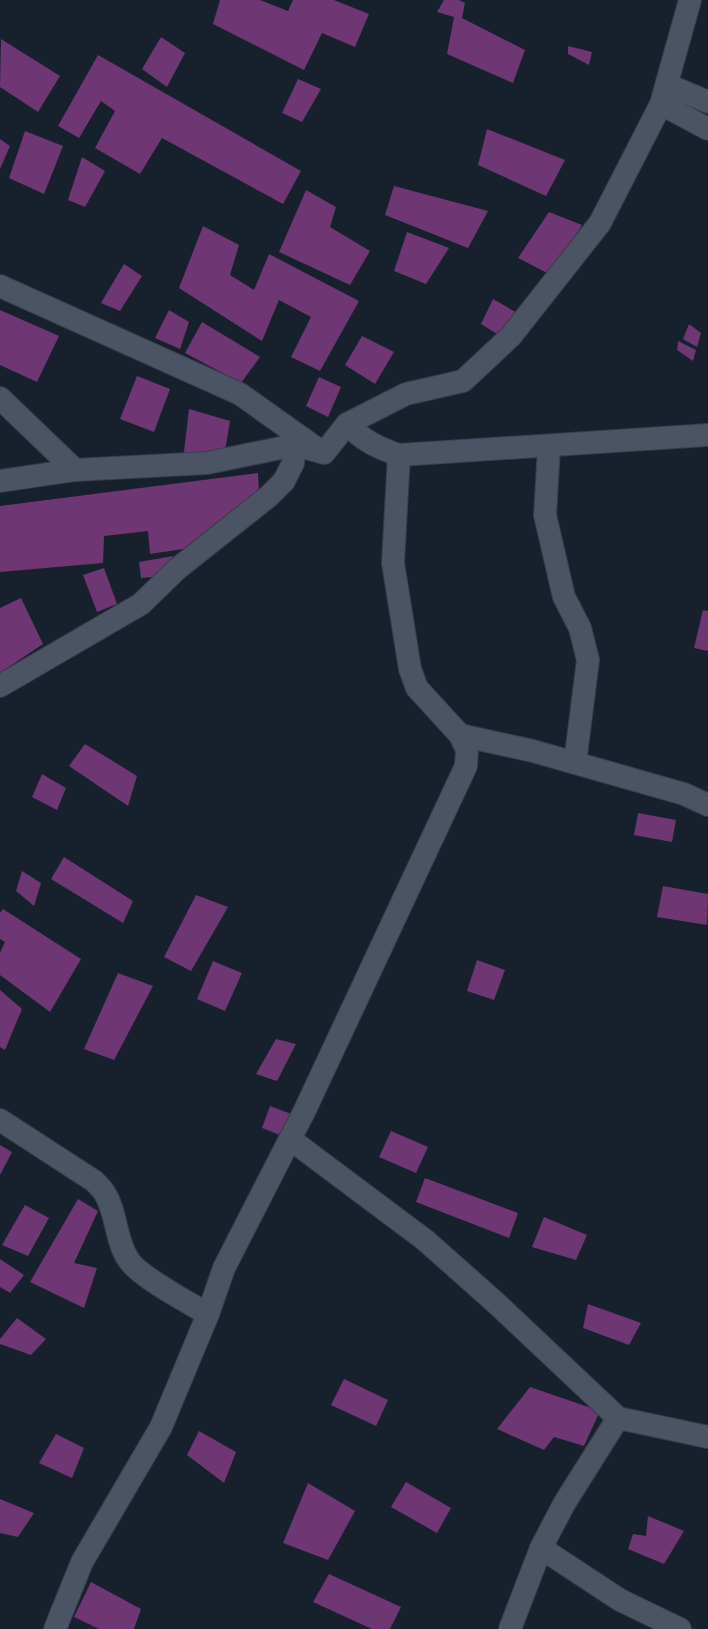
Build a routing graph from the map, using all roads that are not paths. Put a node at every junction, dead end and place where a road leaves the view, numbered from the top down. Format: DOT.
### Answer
graph roads {
  1 [pos="690,0"];
  2 [pos="665,94"];
  3 [pos="708,102"];
  4 [pos="708,129"];
  5 [pos="0,286"];
  6 [pos="0,398"];
  7 [pos="347,424"];
  8 [pos="708,435"];
  9 [pos="294,445"];
  10 [pos="549,446"];
  11 [pos="324,454"];
  12 [pos="399,456"];
  13 [pos="75,470"];
  14 [pos="0,480"];
  15 [pos="0,686"];
  16 [pos="460,735"];
  17 [pos="575,763"];
  18 [pos="708,805"];
  19 [pos="0,1120"];
  20 [pos="290,1139"];
  21 [pos="208,1314"];
  22 [pos="618,1418"];
  23 [pos="708,1437"];
  24 [pos="541,1548"];
  25 [pos="512,1628"];
  26 [pos="55,1629"];
  27 [pos="680,1629"];
  1 -- 2 [label="street"];
  2 -- 3 [label="street"];
  2 -- 4 [label="street"];
  2 -- 7 [label="street"];
  5 -- 11 [label="street"];
  6 -- 13 [label="street"];
  7 -- 11 [label="street"];
  7 -- 12 [label="street"];
  8 -- 10 [label="street"];
  9 -- 11 [label="street"];
  9 -- 13 [label="street"];
  9 -- 15 [label="street"];
  10 -- 12 [label="street"];
  10 -- 17 [label="street"];
  12 -- 16 [label="street"];
  13 -- 14 [label="street"];
  16 -- 17 [label="street"];
  16 -- 20 [label="street"];
  17 -- 18 [label="street"];
  19 -- 21 [label="street"];
  20 -- 21 [label="street"];
  20 -- 22 [label="street"];
  21 -- 26 [label="street"];
  22 -- 23 [label="street"];
  22 -- 24 [label="street"];
  24 -- 25 [label="street"];
  24 -- 27 [label="street"];
}
